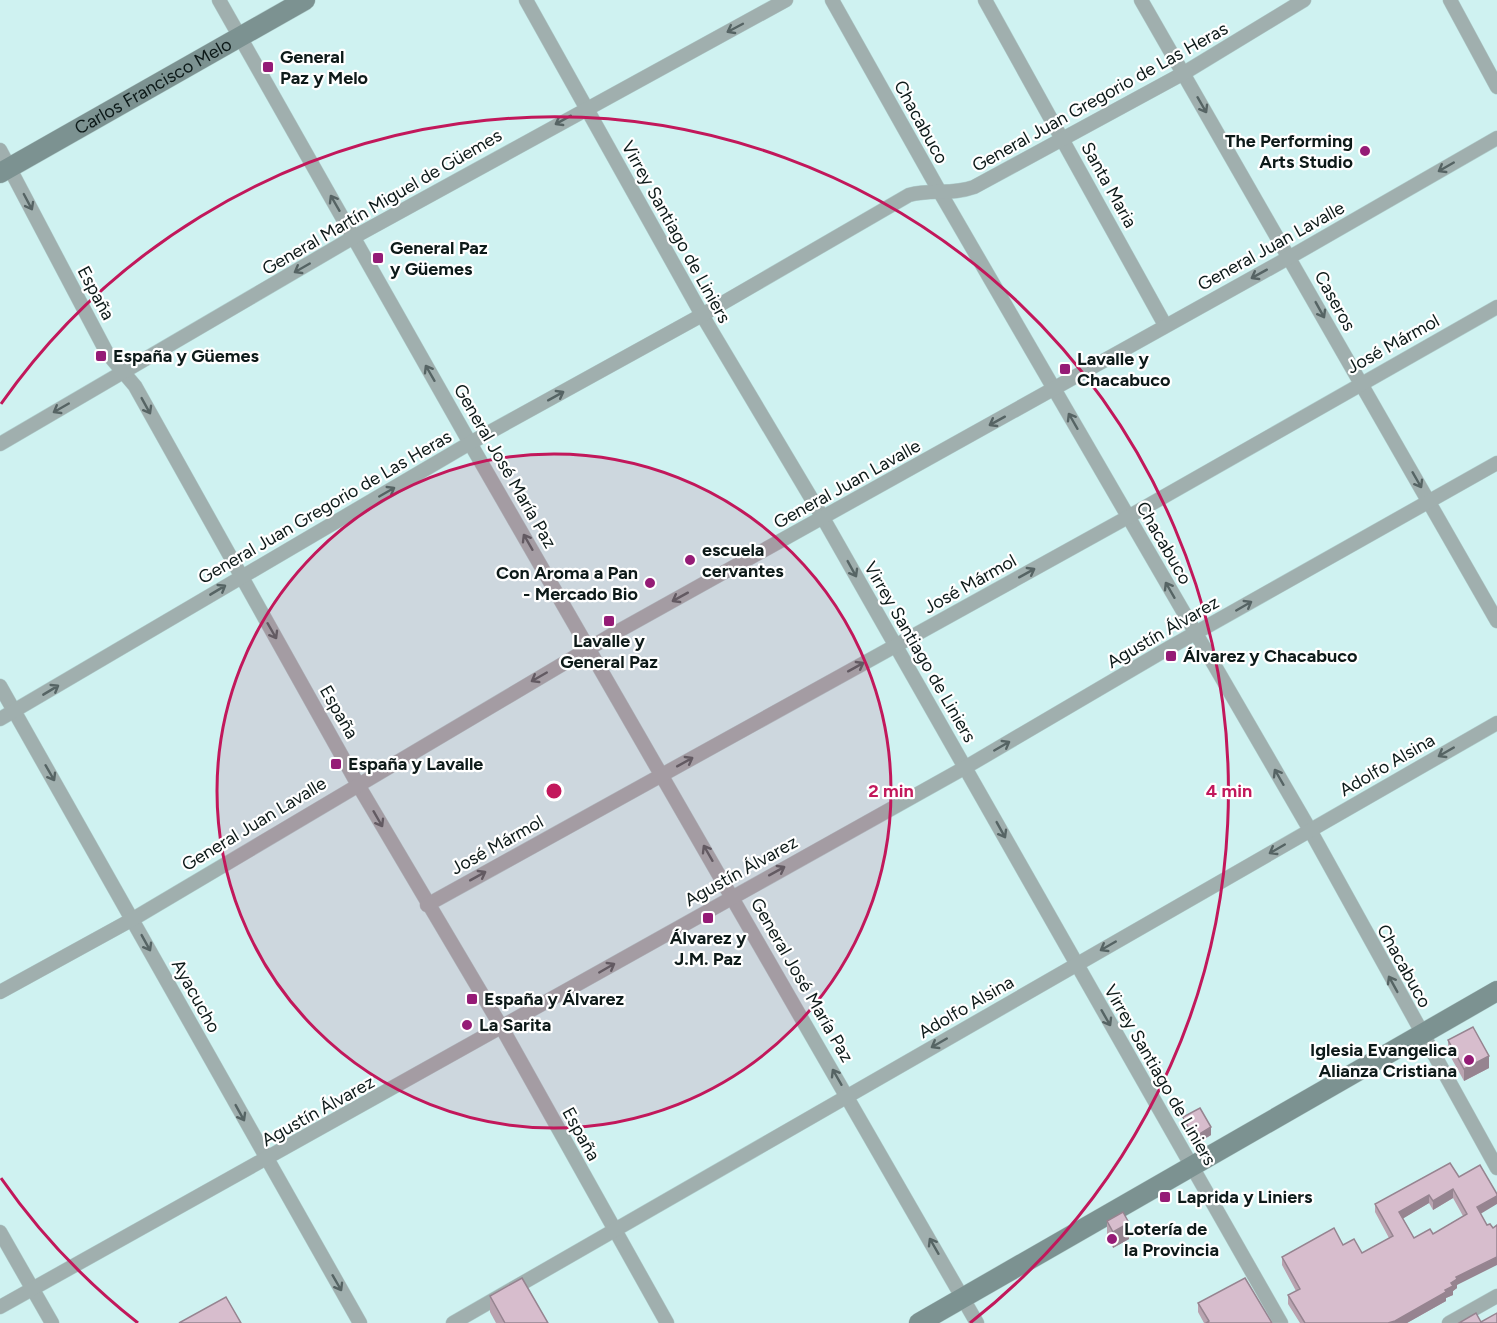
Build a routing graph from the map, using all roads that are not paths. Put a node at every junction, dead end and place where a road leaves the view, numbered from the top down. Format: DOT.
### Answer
graph roads {
  1 [pos="219,0"];
  2 [pos="305,0"];
  3 [pos="526,0"];
  4 [pos="786,0"];
  5 [pos="832,0"];
  6 [pos="986,0"];
  7 [pos="1141,0"];
  8 [pos="1304,0"];
  9 [pos="1450,0"];
  10 [pos="240,38"];
  11 [pos="1184,74"];
  12 [pos="1497,87"];
  13 [pos="586,108"];
  14 [pos="1497,138"];
  15 [pos="1064,141"];
  16 [pos="0,150"];
  17 [pos="5,171"];
  18 [pos="941,194"];
  19 [pos="354,237"];
  20 [pos="1290,257"];
  21 [pos="1497,307"];
  22 [pos="702,315"];
  23 [pos="1165,325"];
  24 [pos="123,372"];
  25 [pos="1360,383"];
  26 [pos="1055,388"];
  27 [pos="470,443"];
  28 [pos="0,444"];
  29 [pos="1497,463"];
  30 [pos="1429,501"];
  31 [pos="1128,517"];
  32 [pos="823,518"];
  33 [pos="242,577"];
  34 [pos="1497,621"];
  35 [pos="1195,634"];
  36 [pos="895,646"];
  37 [pos="589,647"];
  38 [pos="0,686"];
  39 [pos="15,711"];
  40 [pos="0,719"];
  41 [pos="1497,723"];
  42 [pos="966,767"];
  43 [pos="663,774"];
  44 [pos="357,783"];
  45 [pos="1310,830"];
  46 [pos="733,896"];
  47 [pos="427,905"];
  48 [pos="132,919"];
  49 [pos="1076,965"];
  50 [pos="0,992"];
  51 [pos="1497,992"];
  52 [pos="502,1028"];
  53 [pos="1421,1036"];
  54 [pos="848,1096"];
  55 [pos="266,1160"];
  56 [pos="1192,1167"];
  57 [pos="1497,1168"];
  58 [pos="614,1229"];
  59 [pos="0,1232"];
  60 [pos="32,1289"];
  61 [pos="1497,1296"];
  62 [pos="963,1297"];
  63 [pos="0,1307"];
  64 [pos="52,1323"];
  65 [pos="360,1323"];
  66 [pos="453,1323"];
  67 [pos="667,1323"];
  68 [pos="919,1323"];
  69 [pos="977,1323"];
  70 [pos="1281,1323"];
  71 [pos="1449,1323"];
  1 -- 10 [label="street, General José María Paz"];
  2 -- 10 [label="street, Carlos Francisco Melo"];
  3 -- 13 [label="street, Virrey Santiago de Liniers"];
  4 -- 13 [label="street, General Martín Miguel de Güemes, one-way"];
  5 -- 18 [label="street, Chacabuco"];
  6 -- 15 [label="street, Santa Maria"];
  7 -- 11 [label="street, Caseros"];
  8 -- 11 [label="street, General Juan Gregorio de Las Heras"];
  9 -- 12 [label="street"];
  10 -- 17 [label="street, Carlos Francisco Melo"];
  19 -- 10 [label="street, General José María Paz, one-way"];
  11 -- 15 [label="street, General Juan Gregorio de Las Heras"];
  11 -- 20 [label="street, Caseros, one-way"];
  13 -- 19 [label="street, General Martín Miguel de Güemes, one-way"];
  13 -- 22 [label="street, Virrey Santiago de Liniers"];
  14 -- 20 [label="street, General Juan Lavalle, one-way"];
  15 -- 18 [label="street, General Juan Gregorio de Las Heras"];
  15 -- 23 [label="street, Santa Maria"];
  16 -- 17 [label="street, España"];
  17 -- 24 [label="street, España, one-way"];
  18 -- 22 [label="street, General Juan Gregorio de Las Heras"];
  18 -- 26 [label="street, Chacabuco"];
  19 -- 24 [label="street, General Martín Miguel de Güemes, one-way"];
  27 -- 19 [label="street, General José María Paz, one-way"];
  20 -- 23 [label="street, General Juan Lavalle, one-way"];
  20 -- 25 [label="street, Caseros, one-way"];
  21 -- 25 [label="street, José Mármol"];
  27 -- 22 [label="street, General Juan Gregorio de Las Heras, one-way"];
  22 -- 32 [label="street, Virrey Santiago de Liniers"];
  23 -- 26 [label="street, General Juan Lavalle"];
  24 -- 28 [label="street, General Martín Miguel de Güemes, one-way"];
  24 -- 33 [label="street, España, one-way"];
  25 -- 30 [label="street, Caseros, one-way"];
  25 -- 31 [label="street, José Mármol"];
  31 -- 26 [label="street, Chacabuco, one-way"];
  26 -- 32 [label="street, General Juan Lavalle, one-way"];
  33 -- 27 [label="street, General Juan Gregorio de Las Heras, one-way"];
  37 -- 27 [label="street, General José María Paz, one-way"];
  29 -- 30 [label="street, Agustín Álvarez"];
  30 -- 34 [label="street, Caseros"];
  35 -- 30 [label="street, Agustín Álvarez, one-way"];
  35 -- 31 [label="street, Chacabuco, one-way"];
  36 -- 31 [label="street, José Mármol, one-way"];
  32 -- 36 [label="street, Virrey Santiago de Liniers, one-way"];
  32 -- 37 [label="street, General Juan Lavalle, one-way"];
  39 -- 33 [label="street, General Juan Gregorio de Las Heras, one-way"];
  33 -- 44 [label="street, España, one-way"];
  42 -- 35 [label="street, Agustín Álvarez, one-way"];
  45 -- 35 [label="street, Chacabuco, one-way"];
  36 -- 42 [label="street, Virrey Santiago de Liniers"];
  43 -- 36 [label="street, José Mármol, one-way"];
  37 -- 43 [label="street, General José María Paz"];
  37 -- 44 [label="street, General Juan Lavalle, one-way"];
  38 -- 39 [label="street, Ayacucho"];
  39 -- 40 [label="street, General Juan Gregorio de Las Heras"];
  39 -- 48 [label="street, Ayacucho, one-way"];
  41 -- 45 [label="street, Adolfo Alsina, one-way"];
  46 -- 42 [label="street, Agustín Álvarez, one-way"];
  42 -- 49 [label="street, Virrey Santiago de Liniers, one-way"];
  46 -- 43 [label="street, General José María Paz, one-way"];
  47 -- 43 [label="street, José Mármol, one-way"];
  44 -- 47 [label="street, España, one-way"];
  44 -- 48 [label="street, General Juan Lavalle"];
  45 -- 49 [label="street, Adolfo Alsina, one-way"];
  53 -- 45 [label="street, Chacabuco, one-way"];
  52 -- 46 [label="street, Agustín Álvarez, one-way"];
  54 -- 46 [label="street, General José María Paz, one-way"];
  47 -- 52 [label="street, España"];
  48 -- 50 [label="street, General Juan Lavalle"];
  48 -- 55 [label="street, Ayacucho, one-way"];
  49 -- 54 [label="street, Adolfo Alsina, one-way"];
  49 -- 56 [label="street, Virrey Santiago de Liniers, one-way"];
  51 -- 53 [label="street"];
  52 -- 55 [label="street, Agustín Álvarez"];
  52 -- 58 [label="street, España"];
  53 -- 56 [label="street"];
  53 -- 57 [label="street, Chacabuco"];
  54 -- 58 [label="street, Adolfo Alsina"];
  62 -- 54 [label="street, General José María Paz, one-way"];
  55 -- 60 [label="street, Agustín Álvarez"];
  55 -- 65 [label="street, Ayacucho, one-way"];
  56 -- 62 [label="street"];
  56 -- 70 [label="street, Virrey Santiago de Liniers"];
  58 -- 66 [label="street, Adolfo Alsina"];
  58 -- 67 [label="street, España"];
  59 -- 60 [label="street"];
  60 -- 63 [label="street, Agustín Álvarez"];
  60 -- 64 [label="street"];
  61 -- 71 [label="street"];
  62 -- 68 [label="street"];
  62 -- 69 [label="street, General José María Paz"];
}
